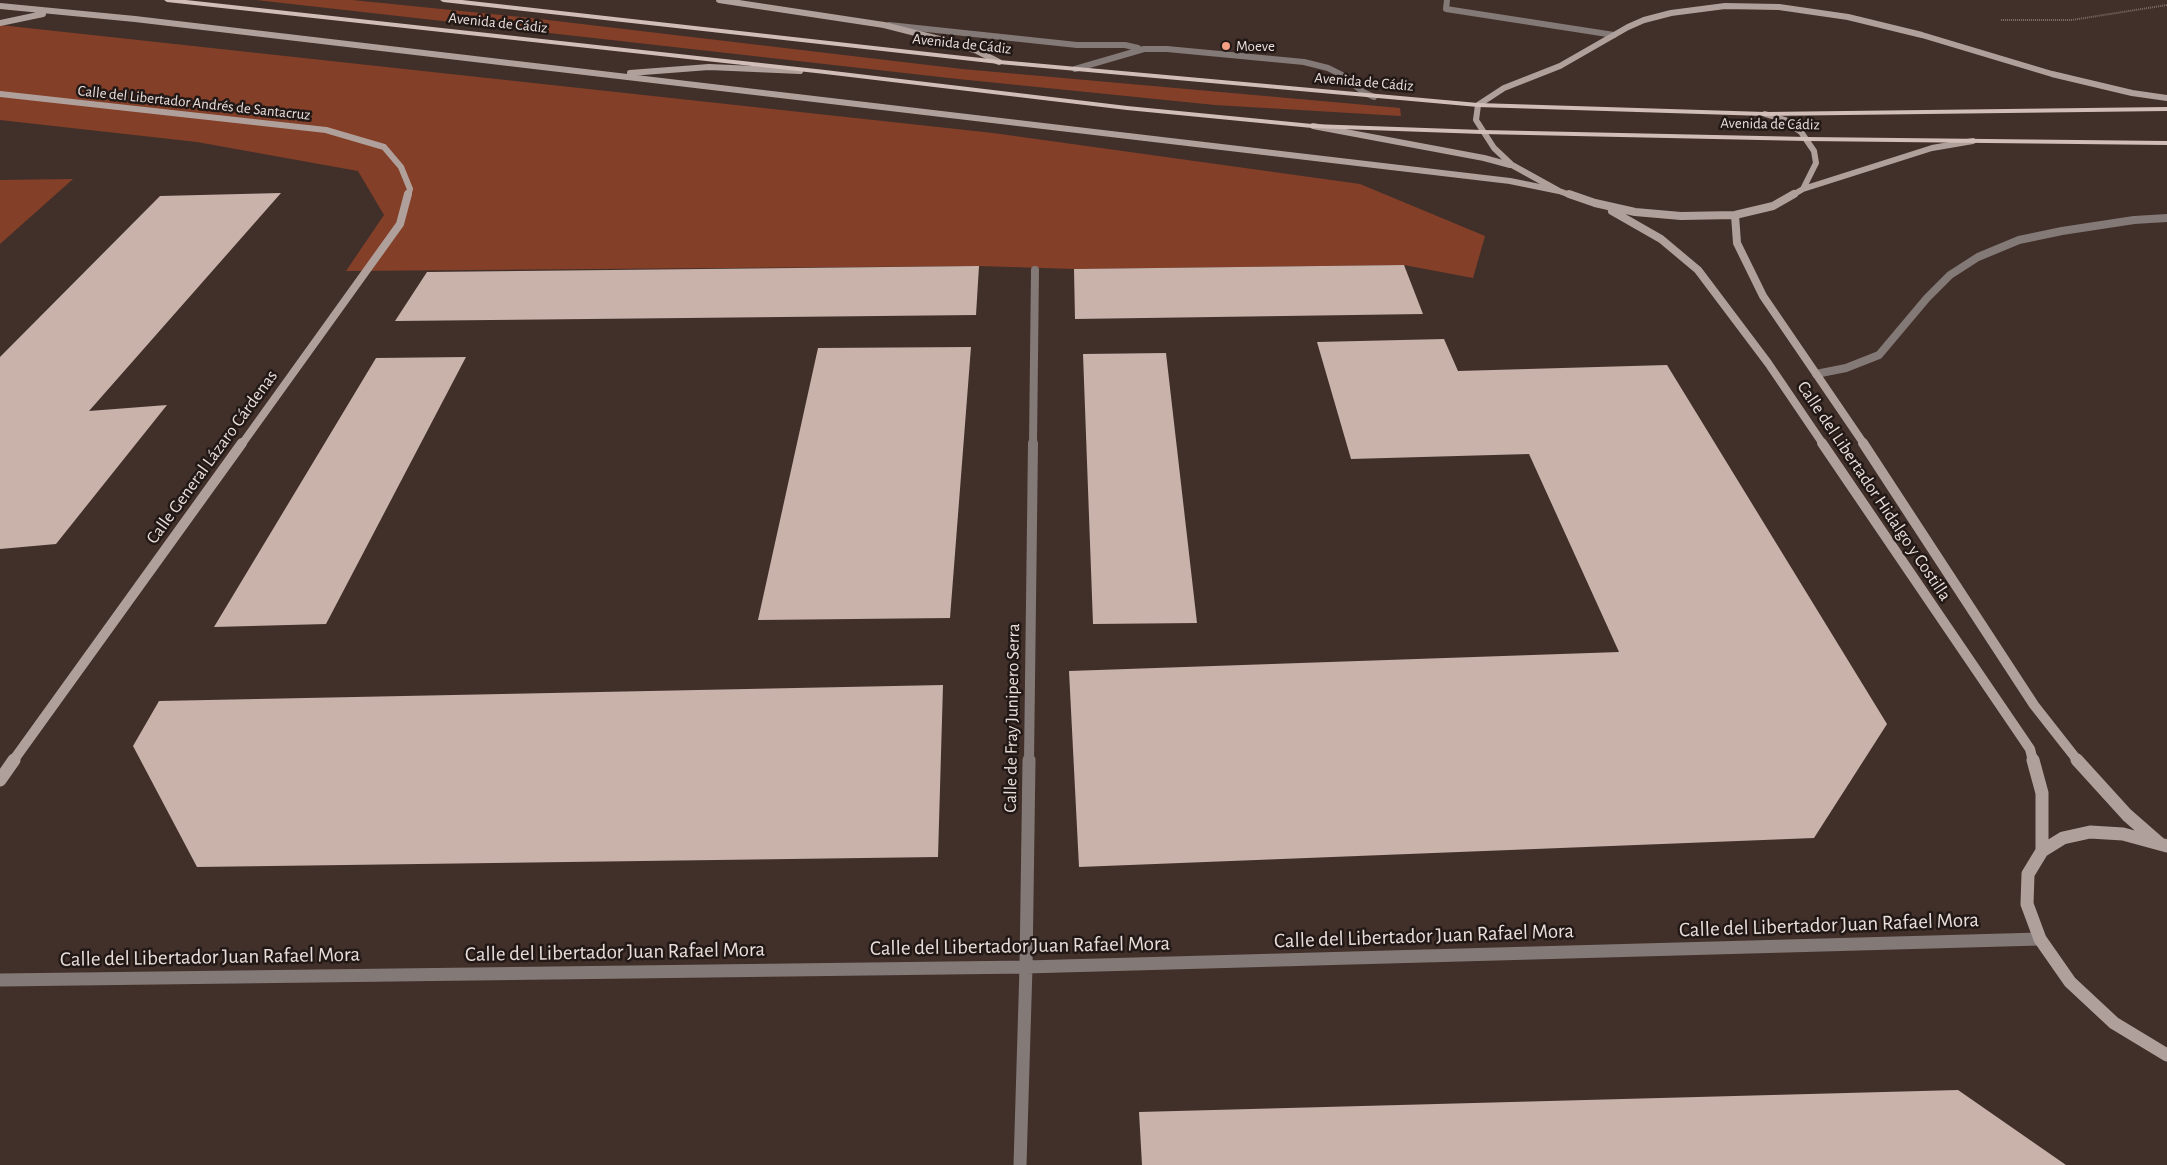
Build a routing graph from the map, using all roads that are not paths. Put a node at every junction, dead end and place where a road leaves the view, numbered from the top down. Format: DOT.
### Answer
graph roads {
  1 [pos="167,0"];
  2 [pos="443,0"];
  3 [pos="719,0"];
  4 [pos="1447,0"];
  5 [pos="0,6"];
  6 [pos="67,12"];
  7 [pos="0,23"];
  8 [pos="884,25"];
  9 [pos="1614,35"];
  10 [pos="1144,49"];
  11 [pos="999,62"];
  12 [pos="1075,69"];
  13 [pos="825,72"];
  14 [pos="599,74"];
  15 [pos="0,94"];
  16 [pos="1374,97"];
  17 [pos="2167,98"];
  18 [pos="1478,105"];
  19 [pos="2167,109"];
  20 [pos="1765,114"];
  21 [pos="1312,126"];
  22 [pos="1482,132"];
  23 [pos="1807,139"];
  24 [pos="1973,141"];
  25 [pos="2167,143"];
  26 [pos="384,147"];
  27 [pos="1512,166"];
  28 [pos="1803,190"];
  29 [pos="1559,191"];
  30 [pos="1595,203"];
  31 [pos="1735,215"];
  32 [pos="2167,218"];
  33 [pos="1035,270"];
  34 [pos="1816,374"];
  35 [pos="0,780"];
  36 [pos="2163,844"];
  37 [pos="2042,851"];
  38 [pos="2040,939"];
  39 [pos="1026,968"];
  40 [pos="0,980"];
  41 [pos="2167,1055"];
  42 [pos="1020,1165"];
  1 -- 13 [label="main road, Avenida de Cádiz"];
  2 -- 11 [label="main road, Avenida de Cádiz"];
  3 -- 8 [label="main road"];
  4 -- 9 [label="street"];
  5 -- 6 [label="main road, Avenida de Cádiz"];
  6 -- 7 [label="main road"];
  6 -- 14 [label="main road, Avenida de Cádiz"];
  8 -- 10 [label="street"];
  8 -- 11 [label="main road"];
  9 -- 17 [label="main road"];
  9 -- 18 [label="main road"];
  10 -- 12 [label="street"];
  10 -- 16 [label="street"];
  11 -- 12 [label="main road, Avenida de Cádiz"];
  12 -- 16 [label="main road, Avenida de Cádiz"];
  13 -- 14 [label="main road, Avenida de Cádiz"];
  13 -- 21 [label="main road, Avenida de Cádiz"];
  14 -- 29 [label="main road, Avenida de Cádiz"];
  15 -- 26 [label="main road, Calle del Libertador Andrés de Santacruz"];
  16 -- 18 [label="main road, Avenida de Cádiz"];
  18 -- 20 [label="main road, Avenida de Cádiz"];
  18 -- 22 [label="main road"];
  19 -- 20 [label="main road, Avenida de Cádiz"];
  20 -- 23 [label="main road"];
  21 -- 22 [label="main road, Avenida de Cádiz"];
  21 -- 27 [label="main road, Avenida de Cádiz"];
  22 -- 23 [label="main road, Avenida de Cádiz"];
  22 -- 27 [label="main road"];
  23 -- 24 [label="main road, Avenida de Cádiz"];
  23 -- 28 [label="main road"];
  24 -- 25 [label="main road, Avenida de Cádiz"];
  24 -- 28 [label="main road"];
  26 -- 35 [label="main road, Calle General Lázaro Cárdenas"];
  27 -- 29 [label="main road"];
  28 -- 31 [label="main road"];
  29 -- 30 [label="main road"];
  30 -- 31 [label="main road"];
  30 -- 37 [label="main road, Calle del Libertador Hidalgo y Costilla"];
  31 -- 34 [label="main road, Calle del Libertador Hidalgo y Costilla"];
  32 -- 34 [label="street"];
  33 -- 39 [label="street, Calle de Fray Junipero Serra"];
  34 -- 36 [label="main road, Calle del Libertador Hidalgo y Costilla"];
  36 -- 37 [label="main road"];
  37 -- 38 [label="main road"];
  38 -- 39 [label="street, Calle del Libertador Juan Rafael Mora"];
  38 -- 41 [label="main road"];
  39 -- 40 [label="street, Calle del Libertador Juan Rafael Mora"];
  39 -- 42 [label="street, Calle de Fray Junipero Serra"];
}
